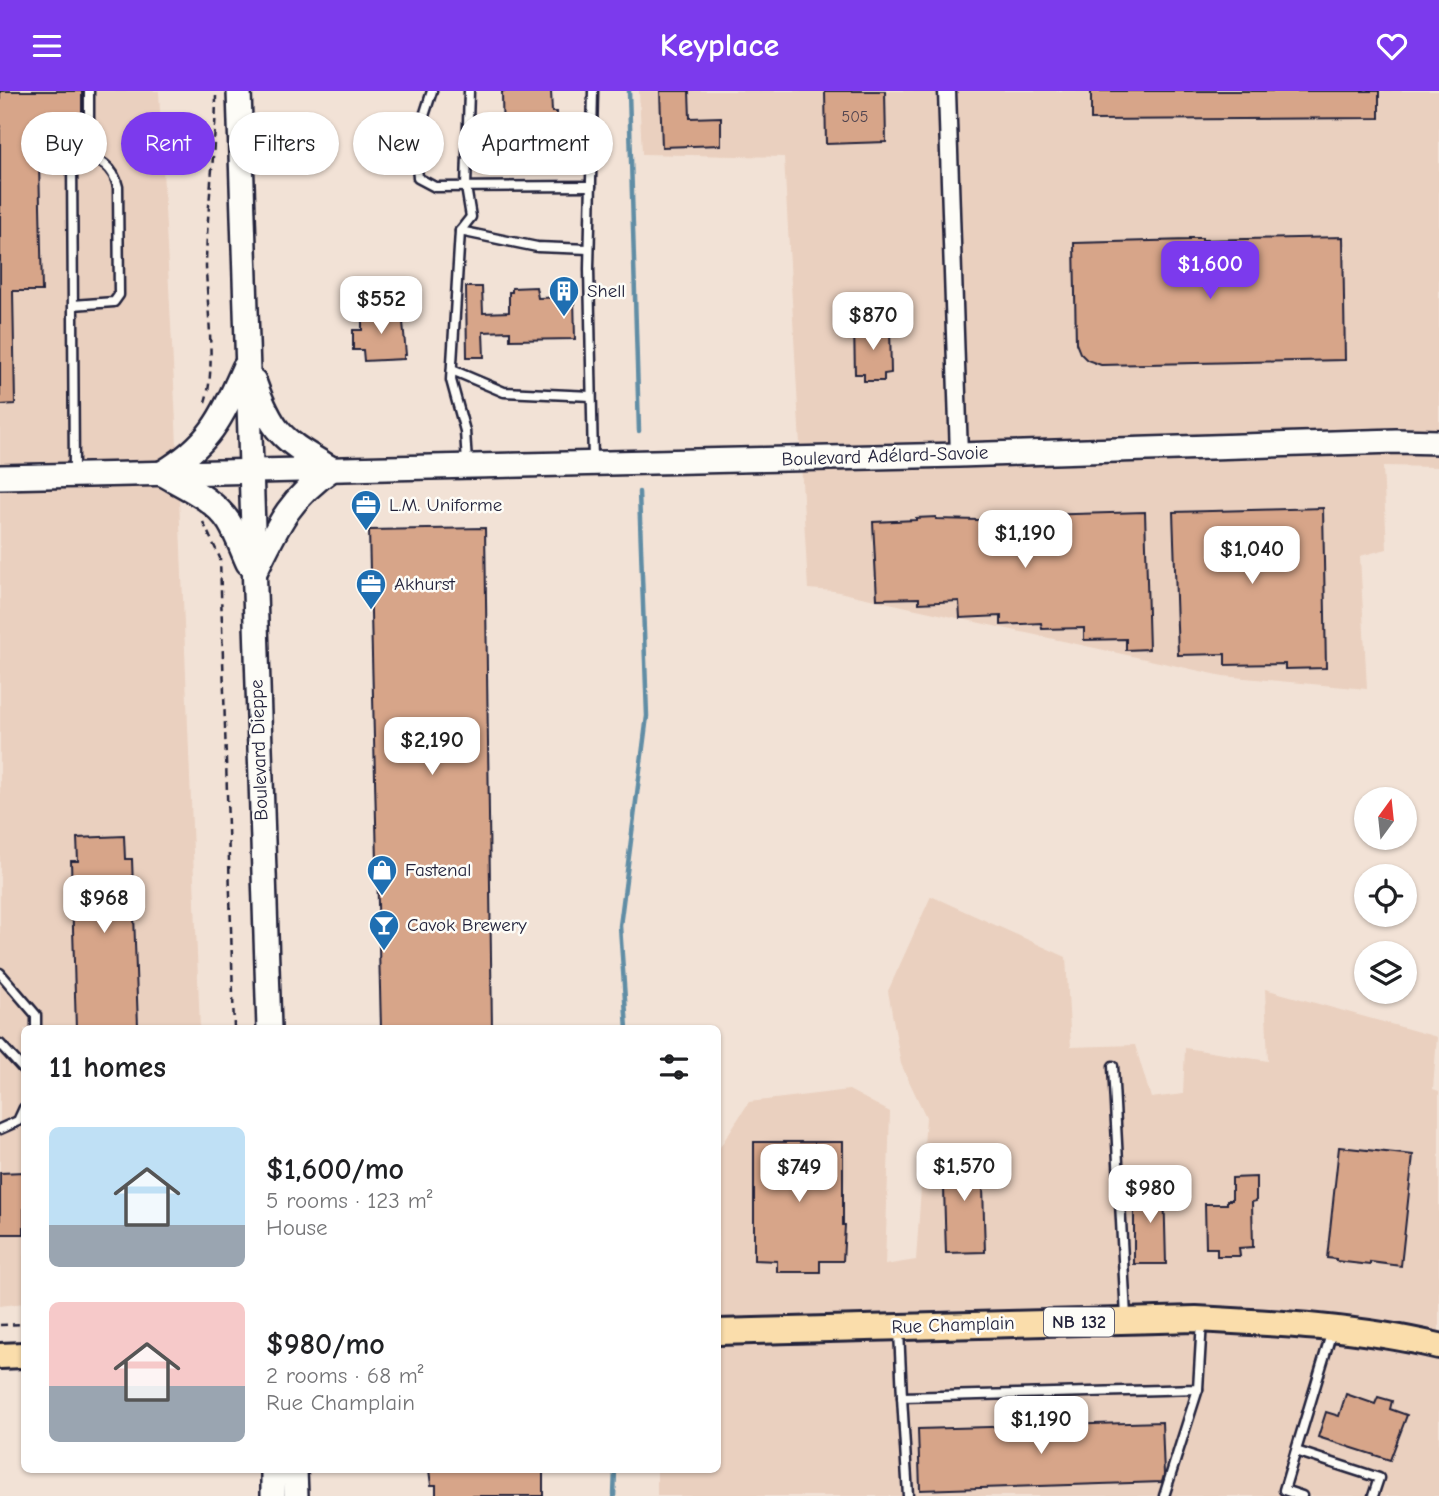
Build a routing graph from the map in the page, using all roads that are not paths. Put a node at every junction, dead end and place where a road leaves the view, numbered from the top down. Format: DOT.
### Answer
graph roads {
  1 [pos="89,91"];
  2 [pos="239,91"];
  3 [pos="432,91"];
  4 [pos="469,91"];
  5 [pos="593,91"];
  6 [pos="947,91"];
  7 [pos="89,112"];
  8 [pos="107,167"];
  9 [pos="72,175"];
  10 [pos="591,186"];
  11 [pos="466,187"];
  12 [pos="460,231"];
  13 [pos="589,249"];
  14 [pos="73,305"];
  15 [pos="247,362"];
  16 [pos="452,370"];
  17 [pos="591,396"];
  18 [pos="1439,442"];
  19 [pos="959,455"];
  20 [pos="250,461"];
  21 [pos="593,463"];
  22 [pos="467,466"];
  23 [pos="332,469"];
  24 [pos="161,473"];
  25 [pos="74,475"];
  26 [pos="0,477"];
  27 [pos="253,575"];
  28 [pos="0,973"];
  29 [pos="36,1025"];
  30 [pos="269,1025"];
  31 [pos="0,1044"];
  32 [pos="1113,1066"];
  33 [pos="21,1067"];
  34 [pos="21,1114"];
  35 [pos="0,1129"];
  36 [pos="1202,1319"];
  37 [pos="1126,1320"];
  38 [pos="899,1327"];
  39 [pos="1332,1328"];
  40 [pos="721,1332"];
  41 [pos="1439,1346"];
  42 [pos="21,1355"];
  43 [pos="0,1356"];
  44 [pos="1198,1389"];
  45 [pos="902,1397"];
  46 [pos="1296,1451"];
  47 [pos="272,1473"];
  48 [pos="295,1473"];
  49 [pos="274,1496"];
  50 [pos="296,1496"];
  51 [pos="908,1496"];
  52 [pos="1164,1496"];
  53 [pos="1302,1496"];
  54 [pos="1373,1496"];
  1 -- 7 [label="lane"];
  2 -- 15 [label="main road, Boulevard Dieppe"];
  3 -- 11 [label="lane"];
  4 -- 11 [label="lane"];
  5 -- 10 [label="lane"];
  6 -- 19 [label="street"];
  8 -- 14 [label="lane"];
  9 -- 14 [label="lane"];
  10 -- 11 [label="lane"];
  10 -- 13 [label="lane"];
  11 -- 12 [label="lane"];
  12 -- 13 [label="lane"];
  12 -- 16 [label="lane"];
  13 -- 17 [label="lane"];
  14 -- 25 [label="lane"];
  15 -- 20 [label="main road, Boulevard Dieppe"];
  15 -- 23 [label="main road"];
  15 -- 24 [label="main road"];
  16 -- 17 [label="lane"];
  16 -- 22 [label="lane"];
  17 -- 21 [label="lane"];
  18 -- 19 [label="main road, Boulevard Adélard-Savoie"];
  19 -- 21 [label="main road, Boulevard Adélard-Savoie"];
  20 -- 23 [label="main road, Boulevard Adélard-Savoie"];
  20 -- 24 [label="main road, Boulevard Adélard-Savoie"];
  20 -- 27 [label="main road, Boulevard Dieppe"];
  21 -- 22 [label="main road, Boulevard Adélard-Savoie"];
  22 -- 23 [label="main road, Boulevard Adélard-Savoie"];
  23 -- 27 [label="main road"];
  24 -- 25 [label="main road"];
  24 -- 27 [label="main road"];
  25 -- 26 [label="main road"];
  27 -- 30 [label="main road, Boulevard Dieppe"];
  28 -- 29 [label="lane"];
  31 -- 33 [label="lane"];
  32 -- 37 [label="lane"];
  34 -- 35 [label="lane"];
  36 -- 37 [label="main road, Rue Champlain / NB 132"];
  36 -- 39 [label="main road, Rue Champlain / NB 132"];
  36 -- 44 [label="lane"];
  37 -- 38 [label="main road, Rue Champlain / NB 132"];
  38 -- 40 [label="main road, Rue Champlain / NB 132"];
  38 -- 45 [label="lane"];
  39 -- 41 [label="main road, Rue Champlain / NB 132"];
  39 -- 46 [label="lane"];
  42 -- 43 [label="main road"];
  44 -- 45 [label="lane"];
  44 -- 52 [label="lane"];
  45 -- 51 [label="lane"];
  46 -- 53 [label="lane"];
  46 -- 54 [label="lane"];
  47 -- 49 [label="main road"];
  48 -- 50 [label="main road"];
}
